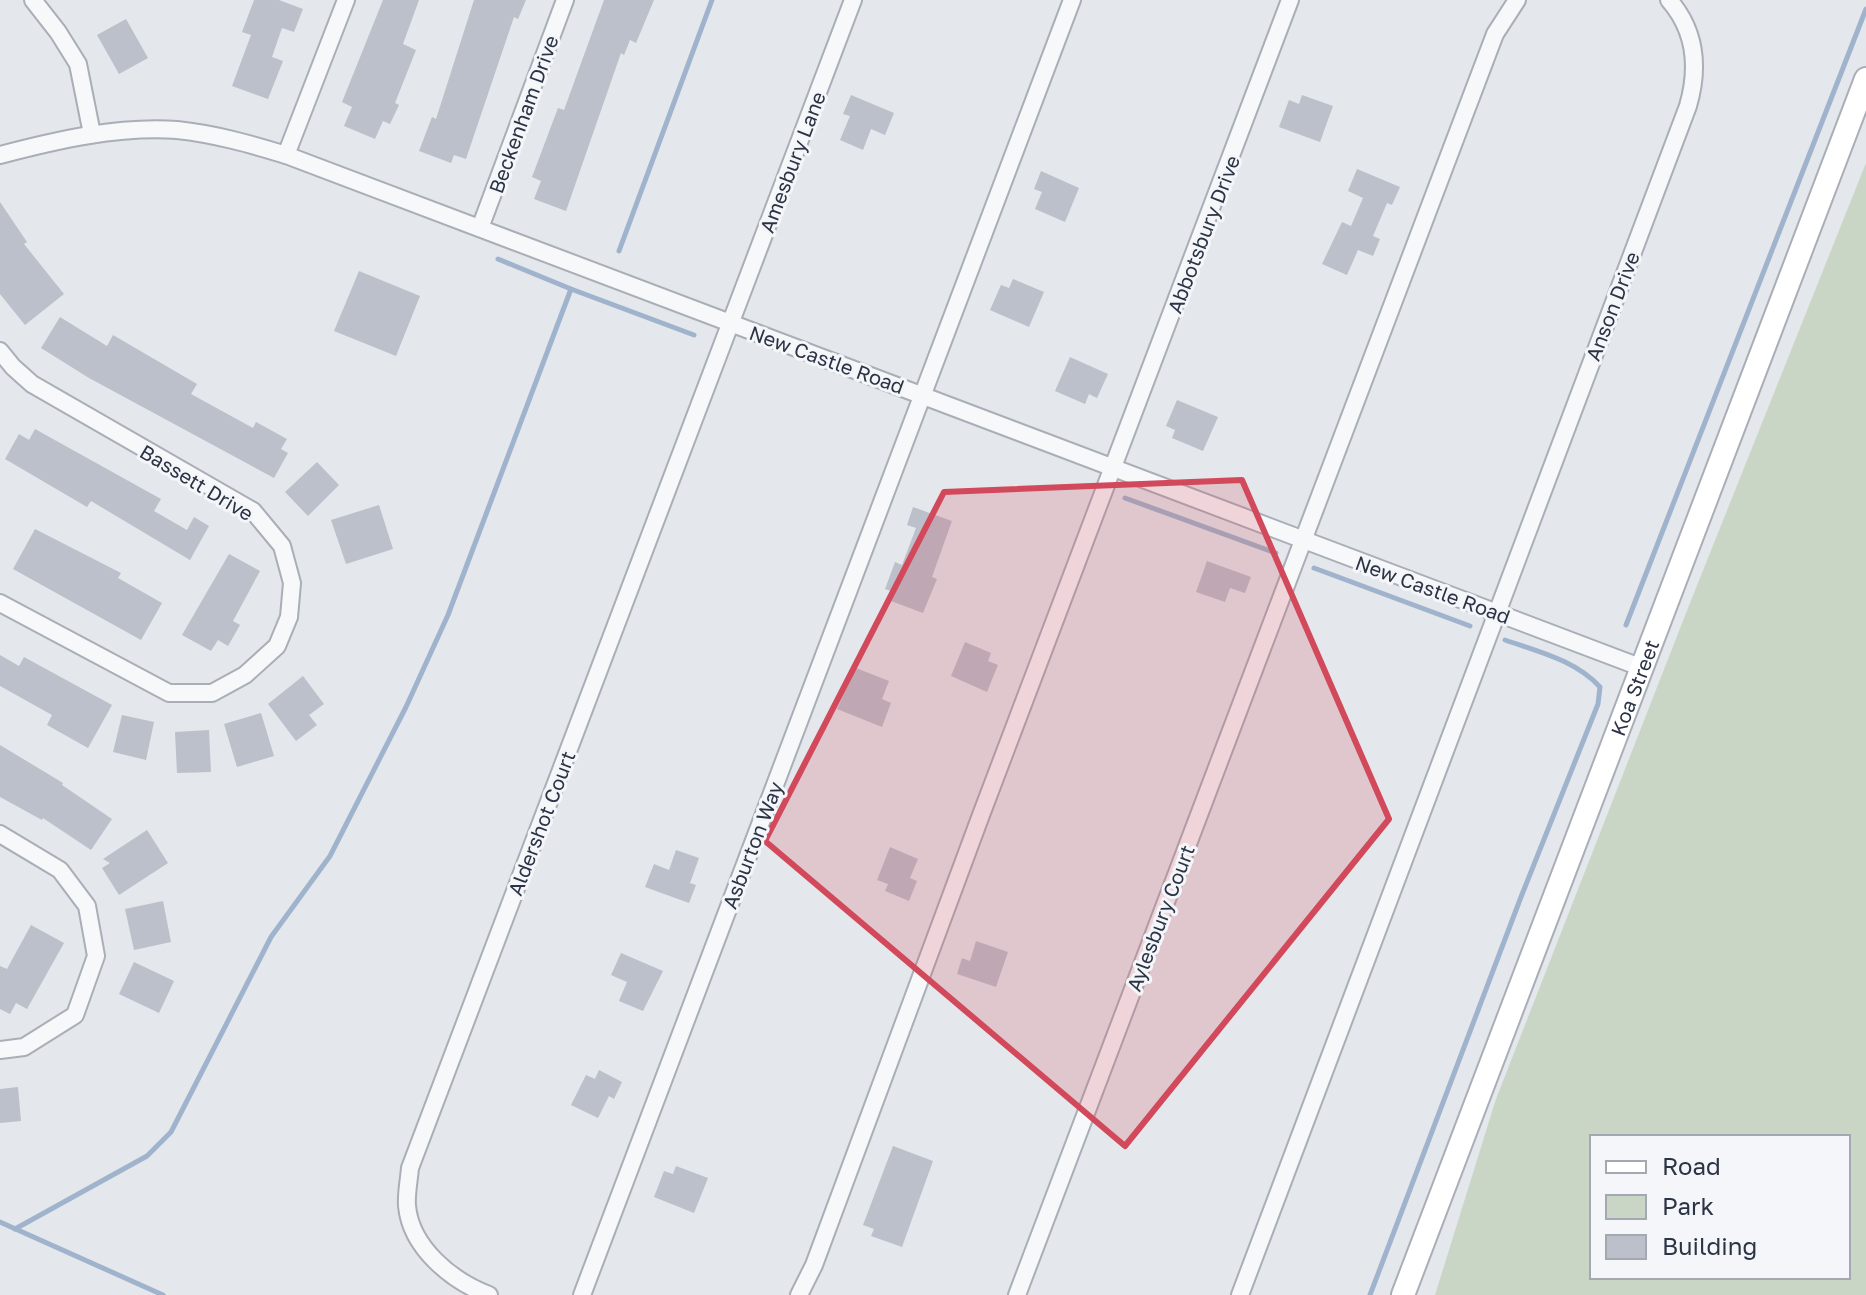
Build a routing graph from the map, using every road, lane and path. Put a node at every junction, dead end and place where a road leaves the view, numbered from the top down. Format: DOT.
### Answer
graph roads {
  1 [pos="33,0"];
  2 [pos="346,0"];
  3 [pos="565,0"];
  4 [pos="853,0"];
  5 [pos="1072,0"];
  6 [pos="1290,0"];
  7 [pos="1517,0"];
  8 [pos="1669,0"];
  9 [pos="1866,79"];
  10 [pos="92,134"];
  11 [pos="0,155"];
  12 [pos="286,155"];
  13 [pos="480,228"];
  14 [pos="731,323"];
  15 [pos="0,351"];
  16 [pos="922,394"];
  17 [pos="1113,468"];
  18 [pos="1304,540"];
  19 [pos="0,603"];
  20 [pos="1496,612"];
  21 [pos="1640,667"];
  22 [pos="0,834"];
  23 [pos="0,1050"];
  24 [pos="489,1295"];
  25 [pos="582,1295"];
  26 [pos="799,1295"];
  27 [pos="1017,1295"];
  28 [pos="1240,1295"];
  29 [pos="1403,1295"];
  1 -- 10 [label="street"];
  2 -- 12 [label="street"];
  3 -- 13 [label="street, Beckenham Drive"];
  4 -- 14 [label="street, Amesbury Lane"];
  5 -- 16 [label="street"];
  6 -- 17 [label="street, Abbotsbury Drive"];
  7 -- 18 [label="street"];
  8 -- 20 [label="street, Anson Drive"];
  9 -- 21 [label="main road, Koa Street"];
  10 -- 11 [label="street, New Castle Road"];
  10 -- 12 [label="street, New Castle Road"];
  12 -- 13 [label="street, New Castle Road"];
  13 -- 14 [label="street, New Castle Road"];
  14 -- 16 [label="street, New Castle Road"];
  14 -- 24 [label="street, Aldershot Court"];
  15 -- 19 [label="street, Bassett Drive"];
  16 -- 17 [label="street, New Castle Road"];
  16 -- 25 [label="street, Asburton Way"];
  17 -- 18 [label="street, New Castle Road"];
  17 -- 26 [label="street"];
  18 -- 20 [label="street, New Castle Road"];
  18 -- 27 [label="street, Aylesbury Court"];
  20 -- 21 [label="street, New Castle Road"];
  20 -- 28 [label="street"];
  21 -- 29 [label="main road, Koa Street"];
  22 -- 23 [label="street"];
}
